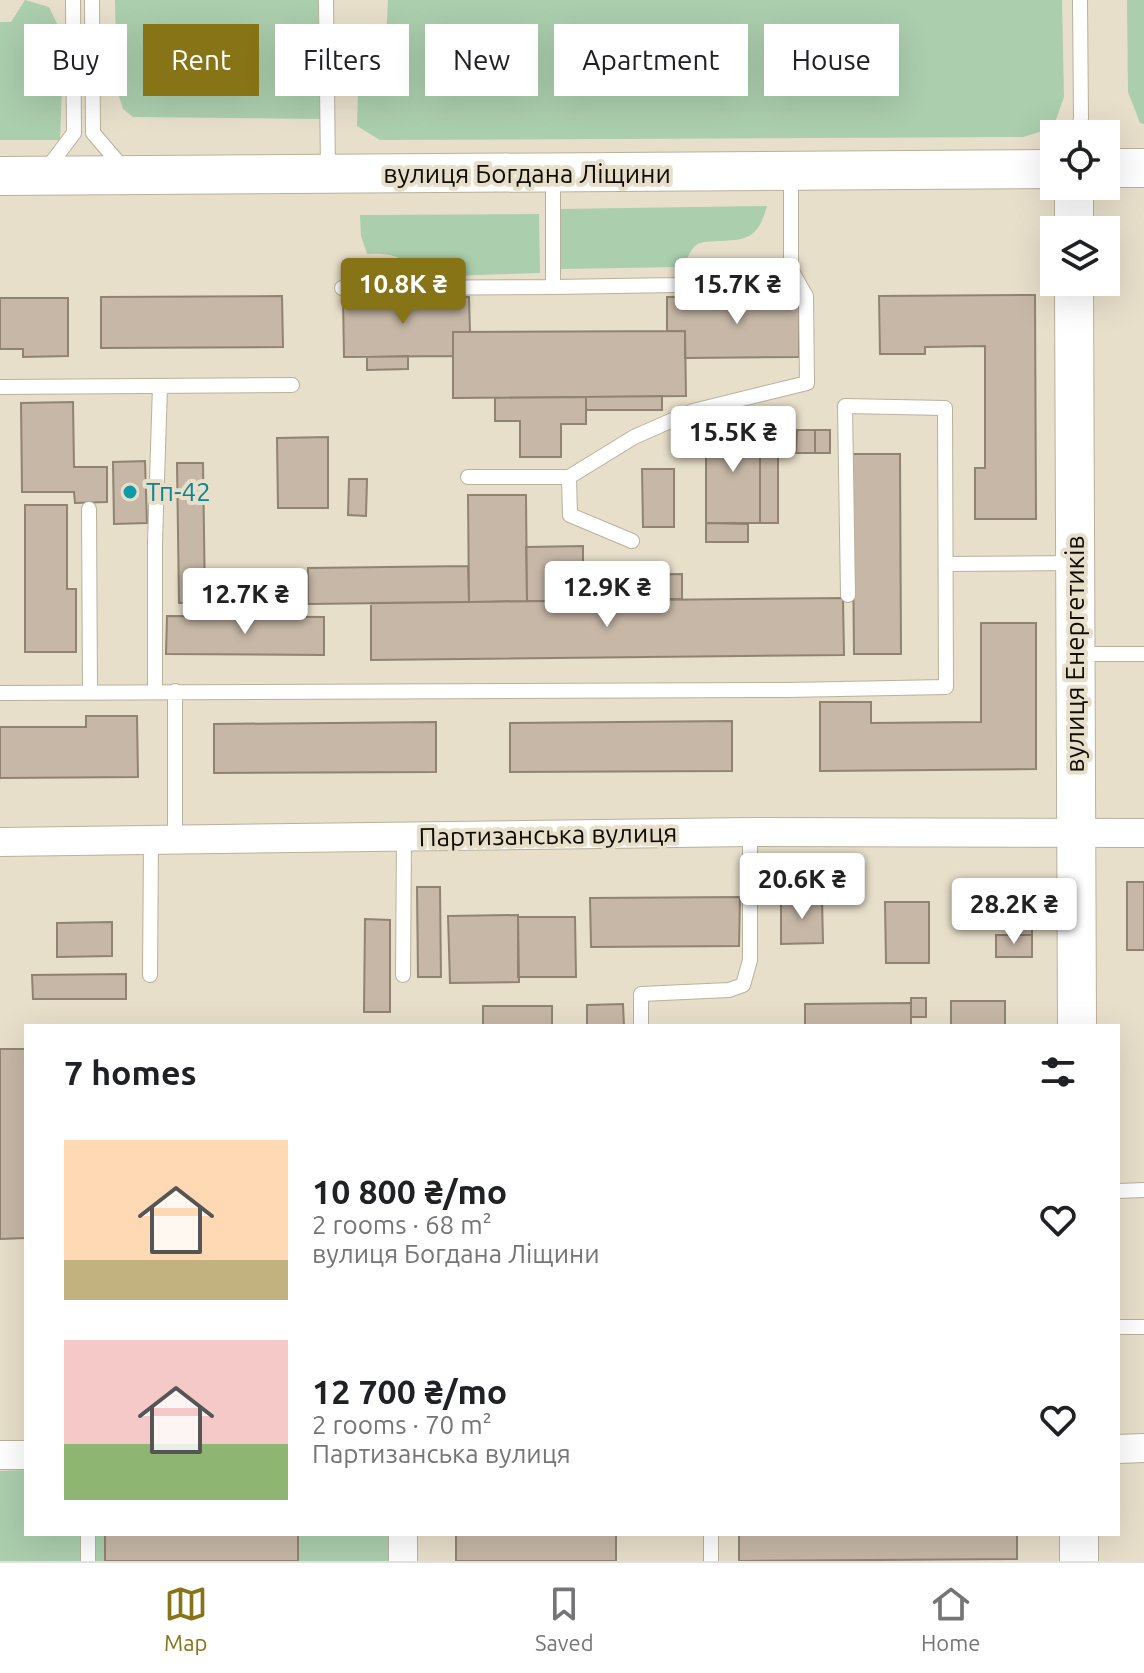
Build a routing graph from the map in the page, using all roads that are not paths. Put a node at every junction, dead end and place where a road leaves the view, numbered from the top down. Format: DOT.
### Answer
graph roads {
  1 [pos="73,0"];
  2 [pos="92,0"];
  3 [pos="326,0"];
  4 [pos="1080,0"];
  5 [pos="1081,120"];
  6 [pos="1120,168"];
  7 [pos="1144,168"];
  8 [pos="1040,169"];
  9 [pos="791,172"];
  10 [pos="553,174"];
  11 [pos="328,175"];
  12 [pos="0,176"];
  13 [pos="42,176"];
  14 [pos="129,176"];
  15 [pos="707,272"];
  16 [pos="553,287"];
  17 [pos="342,288"];
  18 [pos="1074,296"];
  19 [pos="292,385"];
  20 [pos="160,386"];
  21 [pos="0,387"];
  22 [pos="468,477"];
  23 [pos="569,477"];
  24 [pos="89,509"];
  25 [pos="632,541"];
  26 [pos="1075,563"];
  27 [pos="946,564"];
  28 [pos="848,595"];
  29 [pos="1076,654"];
  30 [pos="1144,654"];
  31 [pos="155,691"];
  32 [pos="175,691"];
  33 [pos="90,692"];
  34 [pos="0,693"];
  35 [pos="750,832"];
  36 [pos="1076,832"];
  37 [pos="1144,833"];
  38 [pos="404,837"];
  39 [pos="163,840"];
  40 [pos="0,842"];
  41 [pos="150,975"];
  42 [pos="403,975"];
  43 [pos="641,1024"];
  44 [pos="1077,1024"];
  45 [pos="1144,1190"];
  46 [pos="1120,1191"];
  47 [pos="1120,1327"];
  48 [pos="1144,1327"];
  49 [pos="1144,1448"];
  50 [pos="1120,1449"];
  51 [pos="0,1455"];
  52 [pos="24,1455"];
  53 [pos="88,1536"];
  54 [pos="403,1536"];
  55 [pos="711,1536"];
  56 [pos="1079,1536"];
  57 [pos="88,1561"];
  58 [pos="403,1561"];
  59 [pos="711,1561"];
  60 [pos="1079,1561"];
  1 -- 13 [label="lane"];
  2 -- 14 [label="lane"];
  3 -- 11 [label="lane"];
  4 -- 5 [label="lane"];
  6 -- 7 [label="main road"];
  8 -- 9 [label="main road, вулиця Богдана Ліщини"];
  9 -- 10 [label="main road, вулиця Богдана Ліщини"];
  9 -- 23 [label="lane"];
  10 -- 11 [label="main road, вулиця Богдана Ліщини"];
  10 -- 16 [label="lane"];
  11 -- 14 [label="main road, вулиця Богдана Ліщини"];
  12 -- 13 [label="main road, вулиця Богдана Ліщини"];
  13 -- 14 [label="main road, вулиця Богдана Ліщини"];
  15 -- 16 [label="lane"];
  16 -- 17 [label="lane"];
  18 -- 26 [label="main road, вулиця Енергетиків"];
  19 -- 20 [label="lane"];
  20 -- 21 [label="lane"];
  20 -- 31 [label="lane"];
  22 -- 23 [label="lane"];
  23 -- 25 [label="lane"];
  24 -- 33 [label="lane"];
  26 -- 27 [label="lane"];
  26 -- 29 [label="main road, вулиця Енергетиків"];
  27 -- 28 [label="lane"];
  27 -- 32 [label="lane"];
  29 -- 30 [label="lane"];
  29 -- 36 [label="main road, вулиця Енергетиків"];
  31 -- 32 [label="lane"];
  31 -- 33 [label="lane"];
  32 -- 39 [label="lane"];
  33 -- 34 [label="lane"];
  35 -- 36 [label="street, Партизанська вулиця"];
  35 -- 38 [label="street, Партизанська вулиця"];
  35 -- 43 [label="lane"];
  36 -- 37 [label="street, Партизанська вулиця"];
  36 -- 44 [label="main road, вулиця Енергетиків"];
  38 -- 39 [label="street, Партизанська вулиця"];
  38 -- 42 [label="lane"];
  39 -- 40 [label="street, Партизанська вулиця"];
  39 -- 41 [label="lane"];
  45 -- 46 [label="lane"];
  47 -- 48 [label="lane"];
  49 -- 50 [label="street"];
  51 -- 52 [label="street"];
  53 -- 57 [label="lane"];
  54 -- 58 [label="street"];
  55 -- 59 [label="lane"];
  56 -- 60 [label="main road"];
}
